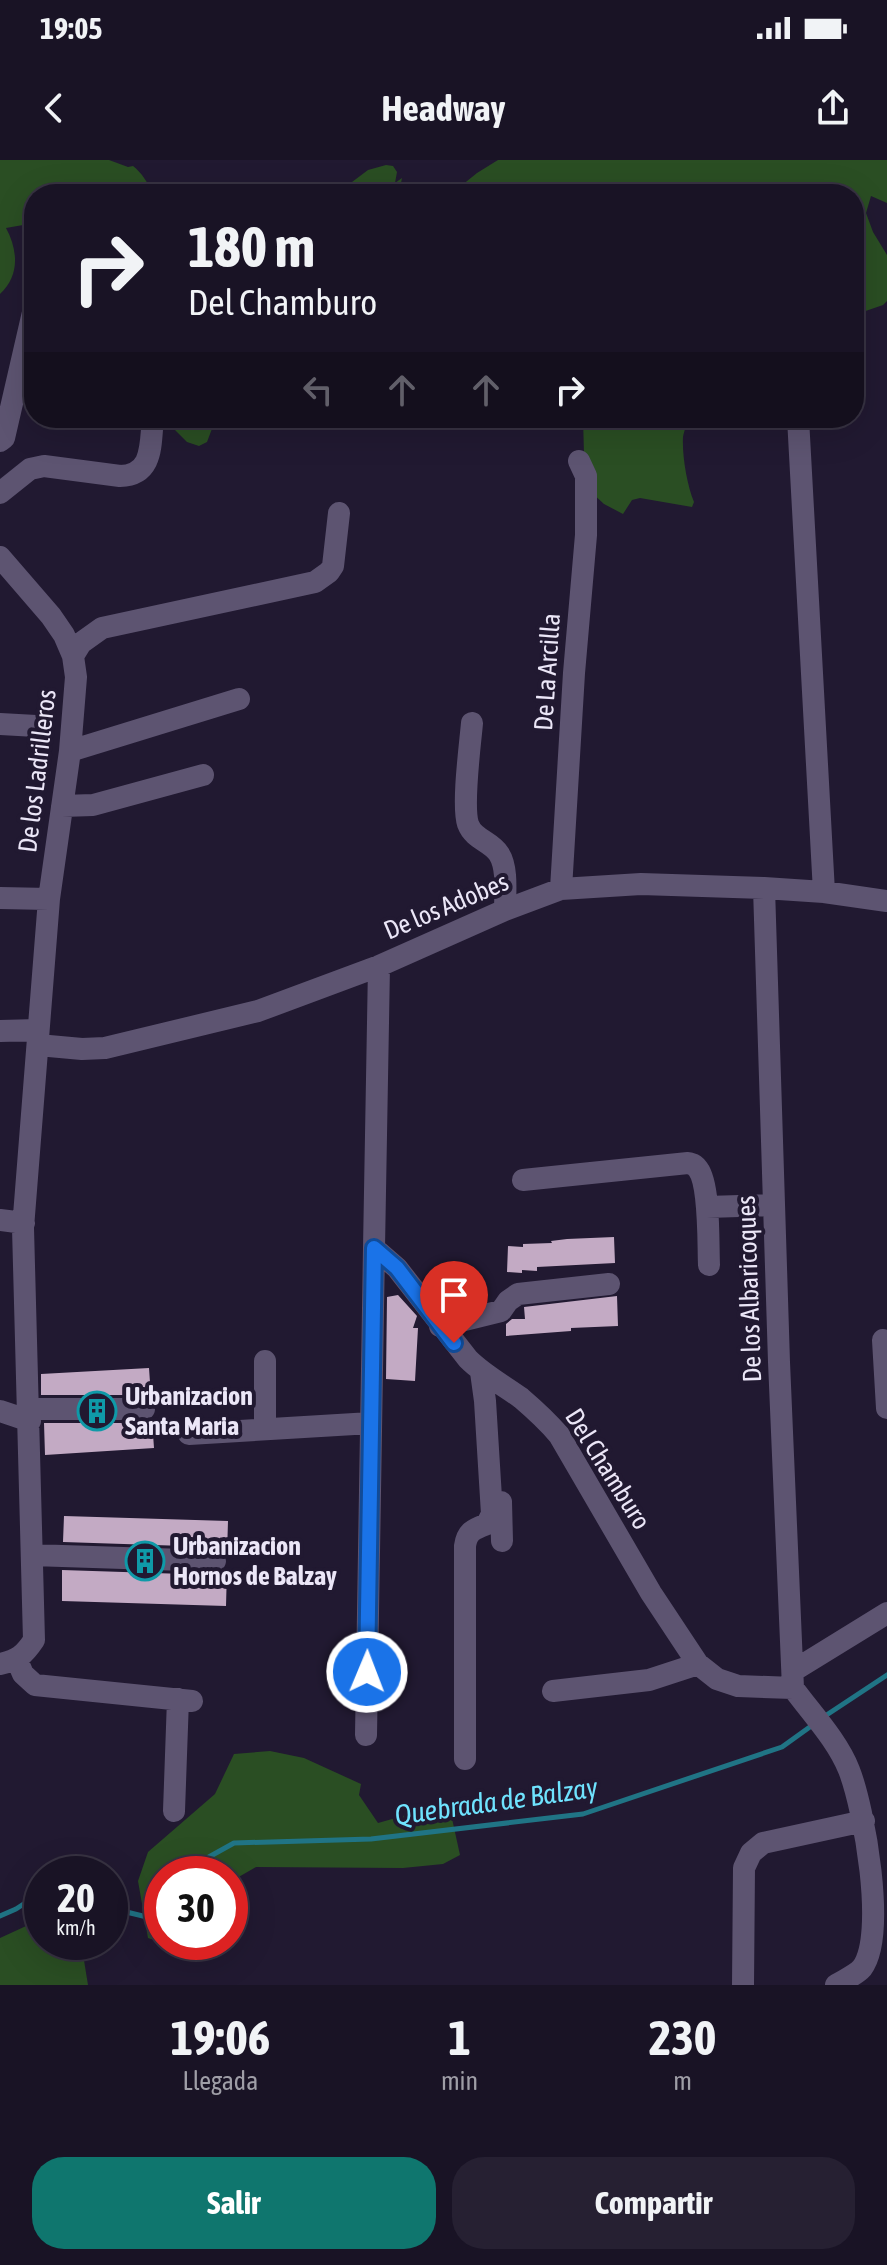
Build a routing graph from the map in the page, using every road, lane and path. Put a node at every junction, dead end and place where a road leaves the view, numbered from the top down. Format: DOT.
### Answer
graph roads {
  1 [pos="24,351"];
  2 [pos="152,428"];
  3 [pos="799,428"];
  4 [pos="0,441"];
  5 [pos="579,461"];
  6 [pos="0,493"];
  7 [pos="339,513"];
  8 [pos="0,557"];
  9 [pos="73,656"];
  10 [pos="239,699"];
  11 [pos="472,723"];
  12 [pos="0,724"];
  13 [pos="36,726"];
  14 [pos="70,751"];
  15 [pos="203,775"];
  16 [pos="62,806"];
  17 [pos="764,888"];
  18 [pos="561,889"];
  19 [pos="824,892"];
  20 [pos="0,898"];
  21 [pos="49,899"];
  22 [pos="887,901"];
  23 [pos="505,910"];
  24 [pos="379,966"];
  25 [pos="0,1031"];
  26 [pos="38,1038"];
  27 [pos="523,1180"];
  28 [pos="774,1205"];
  29 [pos="707,1207"];
  30 [pos="0,1220"];
  31 [pos="24,1223"];
  32 [pos="374,1248"];
  33 [pos="709,1265"];
  34 [pos="609,1284"];
  35 [pos="440,1326"];
  36 [pos="883,1340"];
  37 [pos="265,1361"];
  38 [pos="481,1372"];
  39 [pos="501,1385"];
  40 [pos="887,1408"];
  41 [pos="144,1409"];
  42 [pos="0,1411"];
  43 [pos="29,1415"];
  44 [pos="371,1423"];
  45 [pos="265,1429"];
  46 [pos="189,1434"];
  47 [pos="502,1541"];
  48 [pos="32,1555"];
  49 [pos="215,1561"];
  50 [pos="887,1613"];
  51 [pos="8,1662"];
  52 [pos="698,1664"];
  53 [pos="793,1680"];
  54 [pos="553,1691"];
  55 [pos="366,1735"];
  56 [pos="465,1759"];
  57 [pos="174,1811"];
  58 [pos="864,1821"];
  59 [pos="743,1985"];
  60 [pos="842,1985"];
  1 -- 4 [label="street"];
  2 -- 6 [label="street"];
  3 -- 19 [label="street"];
  5 -- 18 [label="street, De La Arcilla"];
  7 -- 9 [label="street"];
  8 -- 9 [label="street, De los Ladrilleros"];
  9 -- 14 [label="street, De los Ladrilleros"];
  10 -- 14 [label="street"];
  11 -- 23 [label="street"];
  12 -- 13 [label="street"];
  14 -- 16 [label="street, De los Ladrilleros"];
  15 -- 16 [label="street"];
  16 -- 21 [label="street, De los Ladrilleros"];
  17 -- 18 [label="street, De los Adobes"];
  17 -- 19 [label="street, De los Adobes"];
  17 -- 28 [label="street, De los Albaricoques"];
  18 -- 23 [label="street, De los Adobes"];
  19 -- 22 [label="street, De los Adobes"];
  20 -- 21 [label="street"];
  21 -- 26 [label="street, De los Ladrilleros"];
  23 -- 24 [label="street, De los Adobes"];
  24 -- 26 [label="street, De los Adobes"];
  24 -- 32 [label="street"];
  25 -- 26 [label="street, De los Adobes"];
  26 -- 31 [label="street, De los Ladrilleros"];
  27 -- 29 [label="street"];
  28 -- 29 [label="street"];
  28 -- 53 [label="street, De los Albaricoques"];
  29 -- 33 [label="street"];
  30 -- 31 [label="street"];
  31 -- 43 [label="street, De los Ladrilleros"];
  32 -- 35 [label="street, Del Chamburo"];
  32 -- 44 [label="street"];
  34 -- 35 [label="street"];
  35 -- 38 [label="street, Del Chamburo"];
  36 -- 40 [label="street"];
  37 -- 45 [label="street"];
  38 -- 39 [label="street, Del Chamburo"];
  38 -- 56 [label="street"];
  39 -- 47 [label="street"];
  39 -- 52 [label="street, Del Chamburo"];
  41 -- 43 [label="street"];
  42 -- 43 [label="street"];
  43 -- 48 [label="street, De los Ladrilleros"];
  44 -- 45 [label="street"];
  44 -- 55 [label="street"];
  45 -- 46 [label="street"];
  48 -- 49 [label="street"];
  48 -- 51 [label="street, De los Ladrilleros"];
  50 -- 53 [label="street"];
  51 -- 57 [label="street"];
  52 -- 53 [label="street, Del Chamburo"];
  52 -- 54 [label="street"];
  53 -- 58 [label="street"];
  58 -- 59 [label="street"];
  58 -- 60 [label="street"];
}
